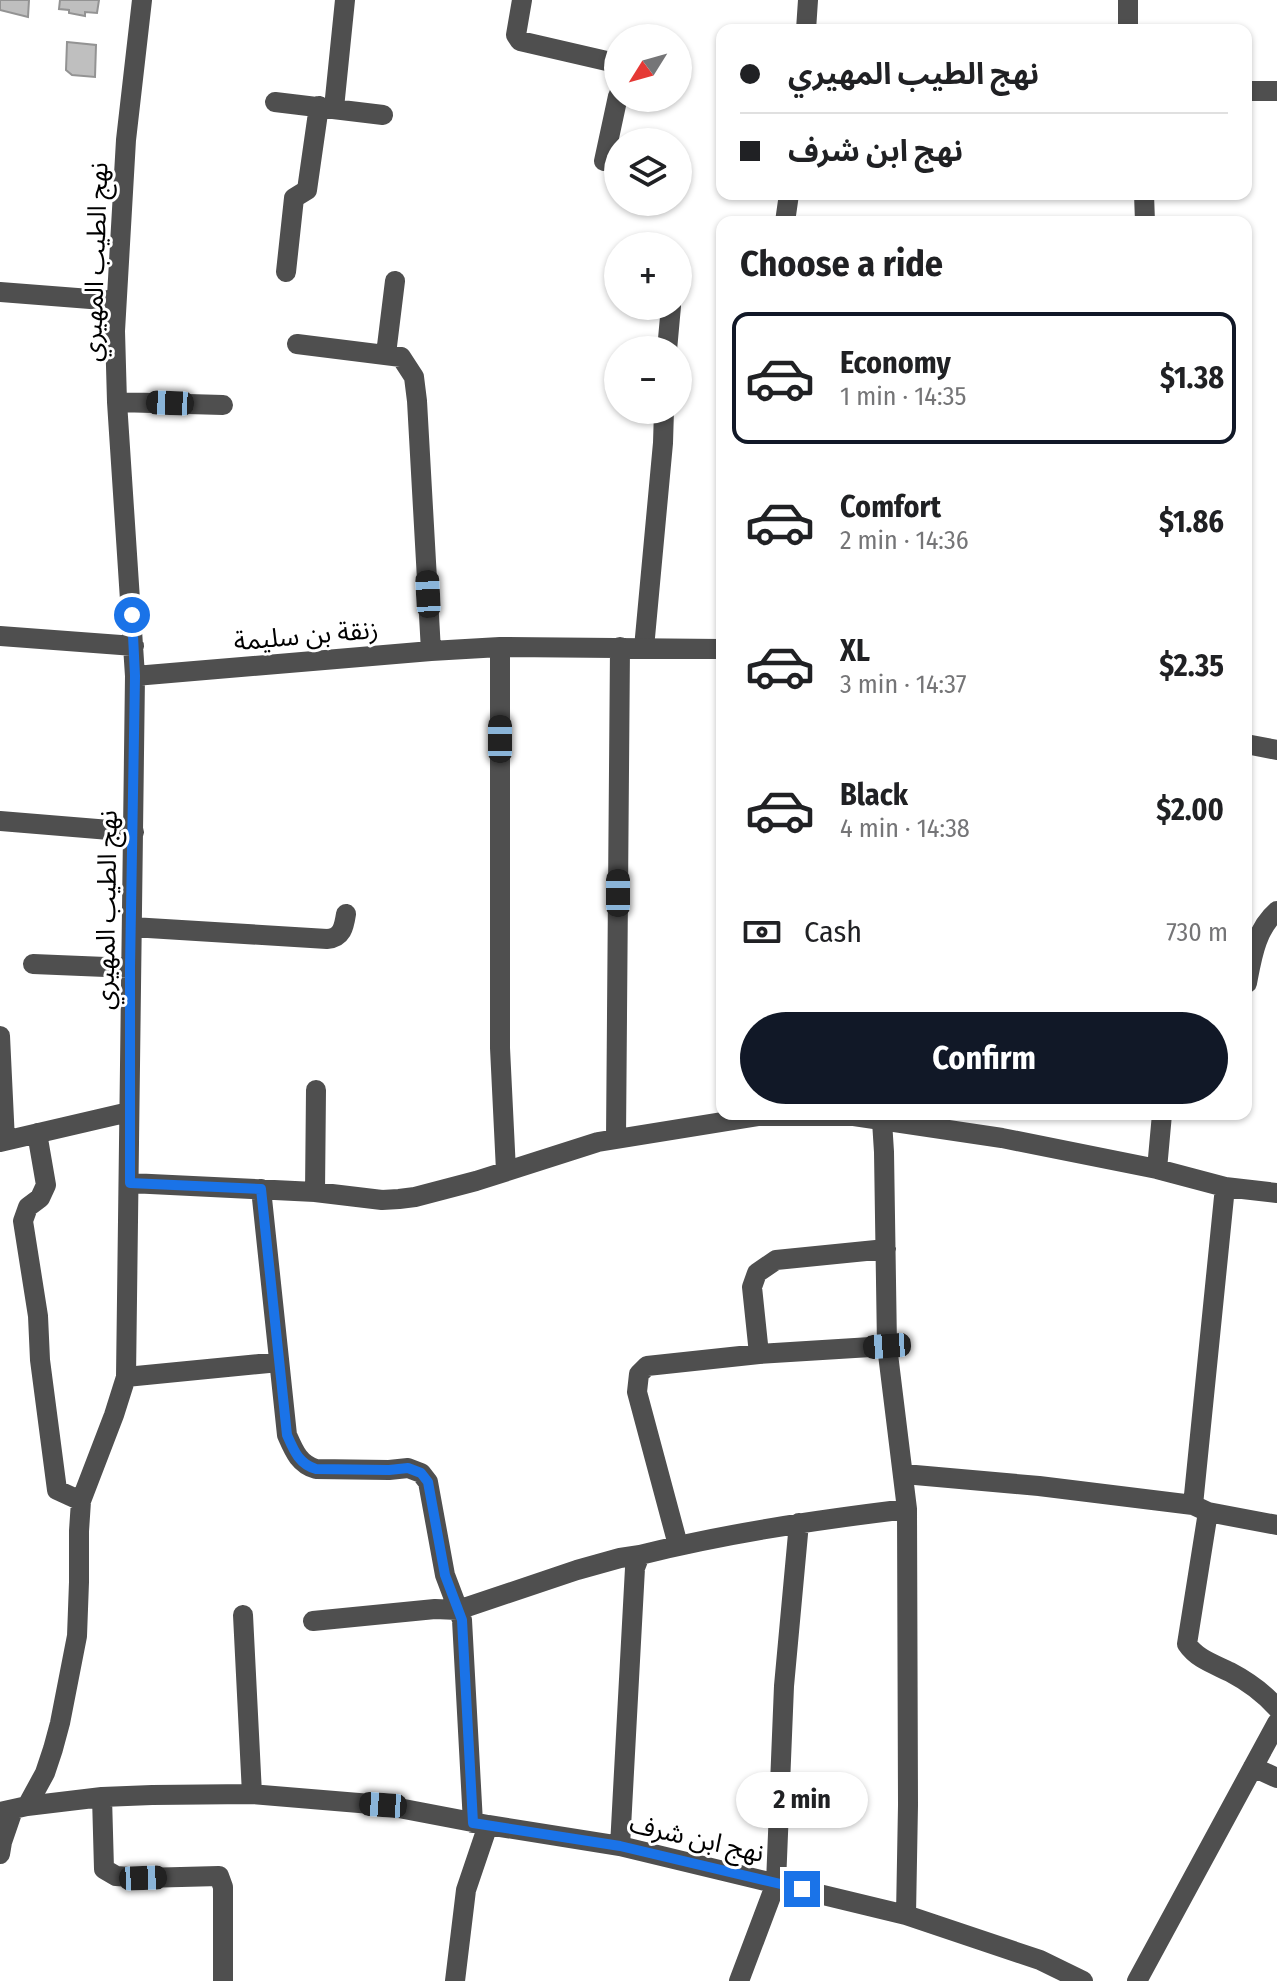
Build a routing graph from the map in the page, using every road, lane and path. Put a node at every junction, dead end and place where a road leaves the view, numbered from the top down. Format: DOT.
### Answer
graph roads {
  1 [pos="142,0"];
  2 [pos="345,0"];
  3 [pos="522,0"];
  4 [pos="808,0"];
  5 [pos="1128,0"];
  6 [pos="806,24"];
  7 [pos="1128,24"];
  8 [pos="604,60"];
  9 [pos="1252,91"];
  10 [pos="1277,91"];
  11 [pos="275,102"];
  12 [pos="326,107"];
  13 [pos="383,115"];
  14 [pos="286,272"];
  15 [pos="395,281"];
  16 [pos="0,292"];
  17 [pos="116,301"];
  18 [pos="297,344"];
  19 [pos="386,354"];
  20 [pos="117,402"];
  21 [pos="223,405"];
  22 [pos="664,424"];
  23 [pos="0,636"];
  24 [pos="134,646"];
  25 [pos="500,647"];
  26 [pos="620,647"];
  27 [pos="644,648"];
  28 [pos="716,649"];
  29 [pos="431,651"];
  30 [pos="135,676"];
  31 [pos="1252,745"];
  32 [pos="1277,750"];
  33 [pos="0,821"];
  34 [pos="134,832"];
  35 [pos="1277,911"];
  36 [pos="346,914"];
  37 [pos="132,927"];
  38 [pos="1252,962"];
  39 [pos="33,964"];
  40 [pos="130,968"];
  41 [pos="0,1036"];
  42 [pos="316,1090"];
  43 [pos="129,1112"];
  44 [pos="734,1120"];
  45 [pos="877,1120"];
  46 [pos="1161,1120"];
  47 [pos="882,1121"];
  48 [pos="37,1133"];
  49 [pos="616,1139"];
  50 [pos="3,1141"];
  51 [pos="1157,1169"];
  52 [pos="506,1171"];
  53 [pos="130,1183"];
  54 [pos="1225,1187"];
  55 [pos="261,1189"];
  56 [pos="315,1192"];
  57 [pos="1277,1193"];
  58 [pos="886,1249"];
  59 [pos="887,1346"];
  60 [pos="759,1354"];
  61 [pos="279,1362"];
  62 [pos="126,1377"];
  63 [pos="904,1474"];
  64 [pos="81,1501"];
  65 [pos="907,1509"];
  66 [pos="1200,1509"];
  67 [pos="799,1523"];
  68 [pos="1277,1525"];
  69 [pos="678,1545"];
  70 [pos="640,1555"];
  71 [pos="458,1610"];
  72 [pos="243,1615"];
  73 [pos="313,1621"];
  74 [pos="1277,1708"];
  75 [pos="1277,1723"];
  76 [pos="1253,1767"];
  77 [pos="1277,1778"];
  78 [pos="252,1794"];
  79 [pos="102,1797"];
  80 [pos="13,1809"];
  81 [pos="480,1824"];
  82 [pos="620,1846"];
  83 [pos="0,1854"];
  84 [pos="776,1883"];
  85 [pos="906,1915"];
  86 [pos="223,1981"];
  87 [pos="455,1981"];
  88 [pos="739,1981"];
  89 [pos="1083,1981"];
  90 [pos="1137,1981"];
  1 -- 17 [label="street, نهج الطيب المهيري"];
  2 -- 12 [label="street"];
  3 -- 8 [label="street"];
  4 -- 6 [label="street"];
  5 -- 7 [label="street"];
  9 -- 10 [label="street"];
  11 -- 12 [label="street"];
  12 -- 13 [label="street"];
  12 -- 14 [label="street"];
  15 -- 19 [label="street"];
  16 -- 17 [label="street"];
  17 -- 20 [label="street, نهج الطيب المهيري"];
  18 -- 19 [label="street"];
  19 -- 29 [label="street"];
  20 -- 21 [label="street"];
  20 -- 24 [label="street, نهج الطيب المهيري"];
  22 -- 27 [label="street"];
  23 -- 24 [label="street"];
  24 -- 30 [label="street, نهج الطيب المهيري"];
  25 -- 26 [label="street, زنقة بن سليمة"];
  25 -- 29 [label="street, زنقة بن سليمة"];
  25 -- 52 [label="street"];
  26 -- 27 [label="street, زنقة بن سليمة"];
  26 -- 49 [label="street"];
  27 -- 28 [label="street, زنقة بن سليمة"];
  29 -- 30 [label="street, زنقة بن سليمة"];
  30 -- 34 [label="street, نهج الطيب المهيري"];
  31 -- 32 [label="street"];
  33 -- 34 [label="street"];
  34 -- 37 [label="street, نهج الطيب المهيري"];
  35 -- 38 [label="street"];
  36 -- 37 [label="street"];
  37 -- 40 [label="street, نهج الطيب المهيري"];
  39 -- 40 [label="street"];
  40 -- 43 [label="street, نهج الطيب المهيري"];
  41 -- 50 [label="street"];
  42 -- 56 [label="street"];
  43 -- 48 [label="street"];
  43 -- 53 [label="street, نهج الطيب المهيري"];
  44 -- 49 [label="street"];
  45 -- 47 [label="street"];
  46 -- 51 [label="street"];
  47 -- 51 [label="street"];
  47 -- 58 [label="street"];
  48 -- 50 [label="street"];
  48 -- 64 [label="street"];
  49 -- 52 [label="street"];
  51 -- 54 [label="street"];
  52 -- 56 [label="street"];
  53 -- 55 [label="street"];
  53 -- 62 [label="street, نهج الطيب المهيري"];
  54 -- 57 [label="street"];
  54 -- 66 [label="street"];
  55 -- 56 [label="street"];
  55 -- 61 [label="street"];
  58 -- 59 [label="street"];
  58 -- 60 [label="street"];
  59 -- 60 [label="street"];
  59 -- 63 [label="street"];
  60 -- 69 [label="street"];
  61 -- 62 [label="street"];
  61 -- 71 [label="street"];
  62 -- 64 [label="street, نهج الطيب المهيري"];
  63 -- 65 [label="street"];
  63 -- 66 [label="street"];
  64 -- 80 [label="street, نهج الطيب المهيري"];
  65 -- 67 [label="street"];
  65 -- 85 [label="street"];
  66 -- 68 [label="street"];
  66 -- 74 [label="street"];
  67 -- 69 [label="street"];
  67 -- 84 [label="street"];
  69 -- 70 [label="street"];
  70 -- 71 [label="street"];
  70 -- 82 [label="street"];
  71 -- 73 [label="street"];
  71 -- 81 [label="street"];
  72 -- 78 [label="street"];
  75 -- 76 [label="street"];
  76 -- 77 [label="street"];
  76 -- 90 [label="street"];
  78 -- 79 [label="street, نهج ابن شرف"];
  78 -- 81 [label="street, نهج ابن شرف"];
  79 -- 80 [label="street, نهج ابن شرف"];
  79 -- 86 [label="street"];
  80 -- 83 [label="street, نهج الطيب المهيري"];
  81 -- 82 [label="street, نهج ابن شرف"];
  81 -- 87 [label="street"];
  82 -- 84 [label="street, نهج ابن شرف"];
  84 -- 85 [label="street, نهج ابن شرف"];
  84 -- 88 [label="street"];
  85 -- 89 [label="street, نهج ابن شرف"];
}
